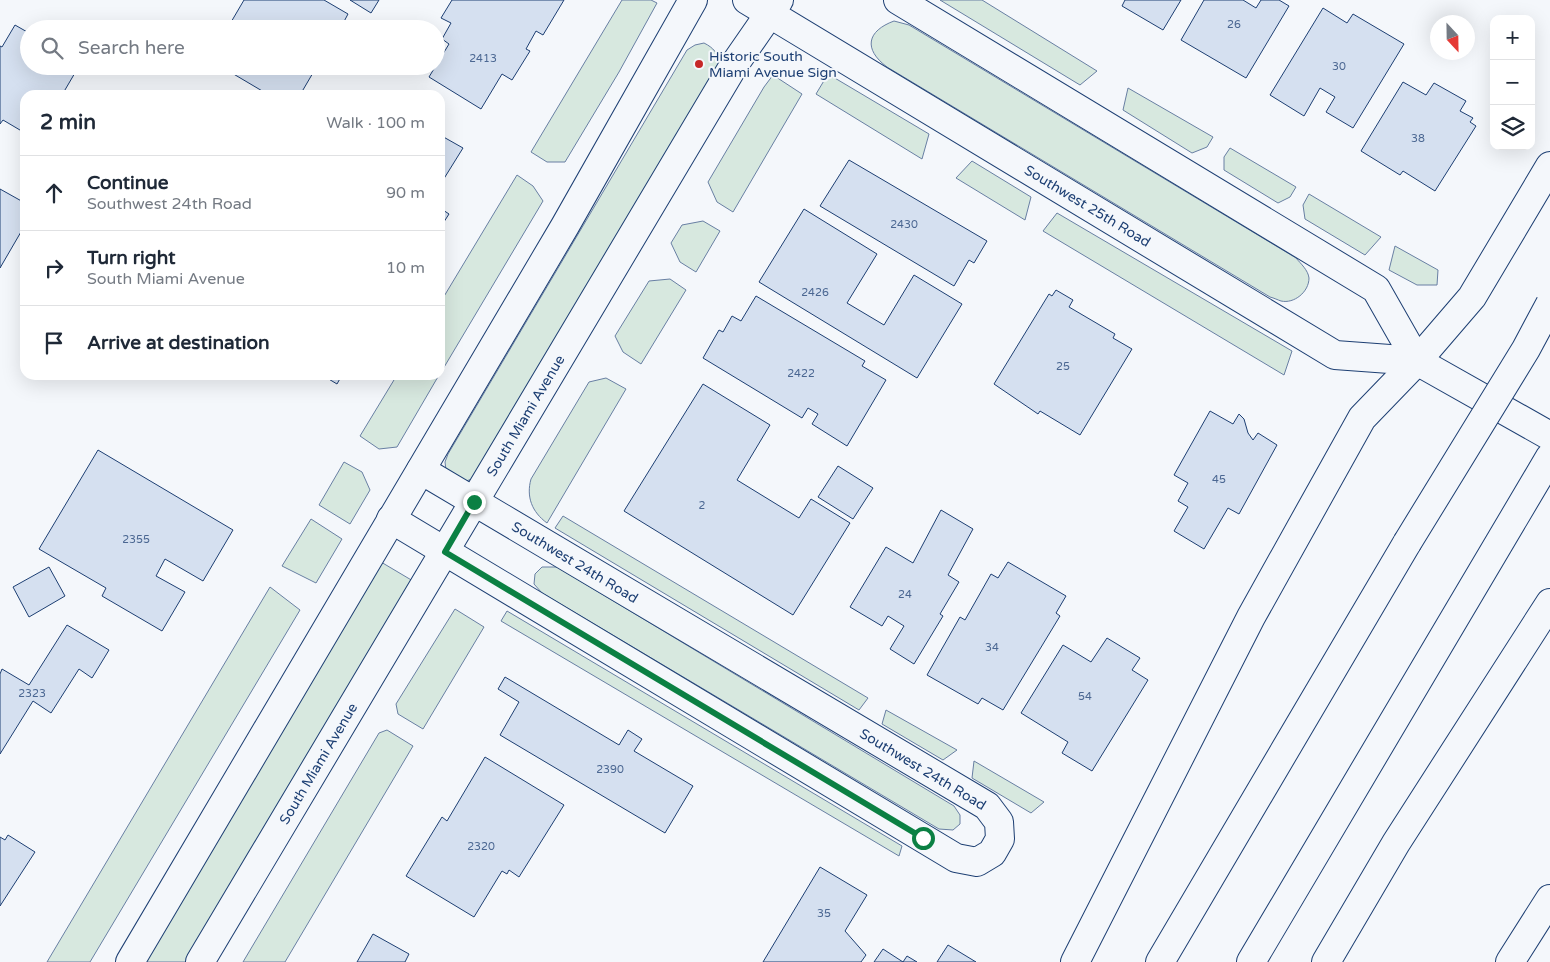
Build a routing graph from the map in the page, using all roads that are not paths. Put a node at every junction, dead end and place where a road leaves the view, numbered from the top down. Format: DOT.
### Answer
graph roads {
  1 [pos="693,0"];
  2 [pos="746,0"];
  3 [pos="898,0"];
  4 [pos="774,7"];
  5 [pos="1550,166"];
  6 [pos="1550,304"];
  7 [pos="1418,361"];
  8 [pos="1550,436"];
  9 [pos="1550,457"];
  10 [pos="421,470"];
  11 [pos="474,502"];
  12 [pos="391,519"];
  13 [pos="445,552"];
  14 [pos="1544,614"];
  15 [pos="1550,899"];
  16 [pos="130,962"];
  17 [pos="200,962"];
  18 [pos="1075,962"];
  19 [pos="1160,962"];
  20 [pos="1251,962"];
  21 [pos="1326,962"];
  22 [pos="1510,962"];
  1 -- 10 [label="main road"];
  2 -- 4 [label="main road, Southwest 25th Road"];
  3 -- 7 [label="main road"];
  4 -- 7 [label="main road, Southwest 25th Road"];
  4 -- 11 [label="main road, South Miami Avenue"];
  5 -- 7 [label="main road"];
  6 -- 19 [label="main road, bridge"];
  7 -- 8 [label="main road, Southwest 25th Road"];
  7 -- 18 [label="main road"];
  9 -- 20 [label="main road"];
  10 -- 11 [label="main road, Southwest 24th Road"];
  10 -- 12 [label="main road"];
  11 -- 13 [label="main road, South Miami Avenue"];
  11 -- 13 [label="main road, Southwest 24th Road"];
  12 -- 13 [label="main road, Southwest 24th Road"];
  12 -- 16 [label="main road"];
  13 -- 17 [label="main road, South Miami Avenue"];
  14 -- 21 [label="main road"];
  15 -- 22 [label="main road"];
}
